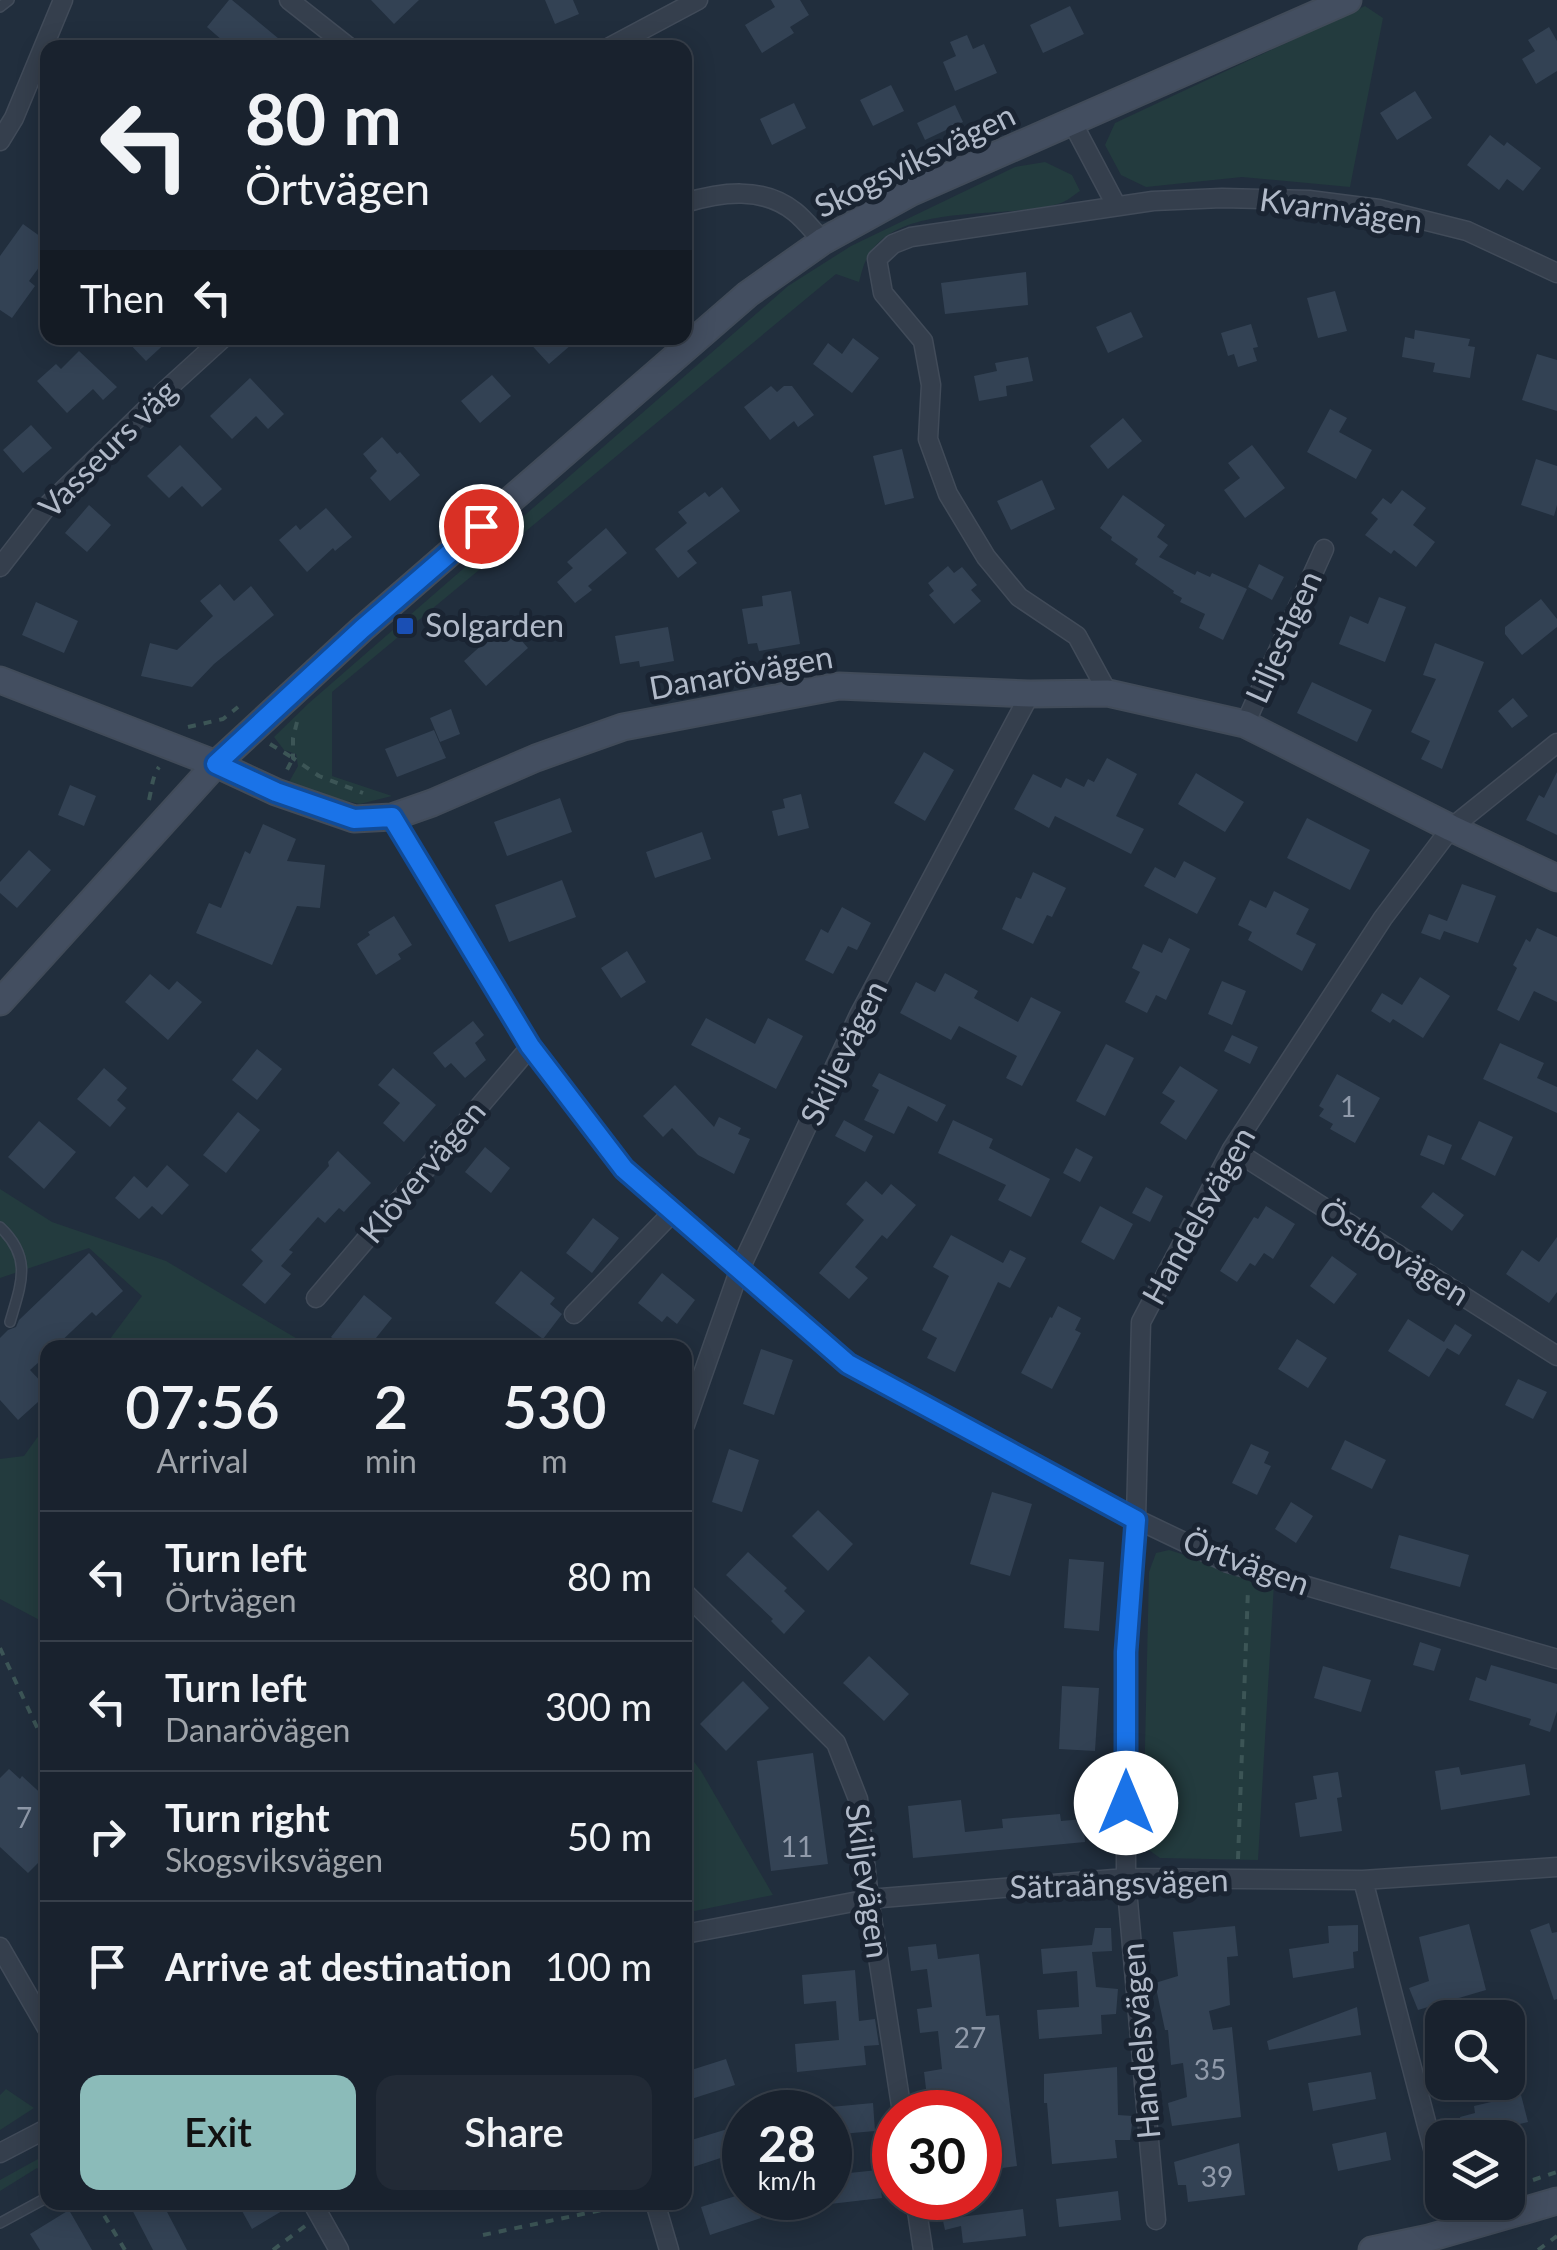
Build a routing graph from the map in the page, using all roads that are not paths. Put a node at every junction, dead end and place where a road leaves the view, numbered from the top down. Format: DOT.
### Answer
graph roads {
  1 [pos="8,0"];
  2 [pos="63,0"];
  3 [pos="289,0"];
  4 [pos="698,0"];
  5 [pos="1348,0"];
  6 [pos="0,7"];
  7 [pos="46,40"];
  8 [pos="340,40"];
  9 [pos="623,40"];
  10 [pos="40,55"];
  11 [pos="1072,122"];
  12 [pos="0,141"];
  13 [pos="692,201"];
  14 [pos="1116,205"];
  15 [pos="823,241"];
  16 [pos="1557,273"];
  17 [pos="692,343"];
  18 [pos="215,345"];
  19 [pos="689,345"];
  20 [pos="1324,549"];
  21 [pos="0,567"];
  22 [pos="0,680"];
  23 [pos="1108,693"];
  24 [pos="1030,694"];
  25 [pos="1245,724"];
  26 [pos="1557,742"];
  27 [pos="216,764"];
  28 [pos="392,817"];
  29 [pos="1451,828"];
  30 [pos="1557,878"];
  31 [pos="0,1002"];
  32 [pos="530,1046"];
  33 [pos="1232,1149"];
  34 [pos="673,1212"];
  35 [pos="0,1227"];
  36 [pos="739,1271"];
  37 [pos="316,1298"];
  38 [pos="574,1314"];
  39 [pos="10,1322"];
  40 [pos="1557,1356"];
  41 [pos="692,1405"];
  42 [pos="1136,1520"];
  43 [pos="692,1601"];
  44 [pos="1557,1659"];
  45 [pos="1557,1867"];
  46 [pos="1126,1878"];
  47 [pos="1363,1880"];
  48 [pos="869,1899"];
  49 [pos="692,1933"];
  50 [pos="0,1946"];
  51 [pos="40,2016"];
  52 [pos="899,2090"];
  53 [pos="1426,2120"];
  54 [pos="40,2132"];
  55 [pos="0,2153"];
  56 [pos="40,2201"];
  57 [pos="1557,2201"];
  58 [pos="317,2210"];
  59 [pos="657,2210"];
  60 [pos="918,2220"];
  61 [pos="1156,2220"];
  62 [pos="0,2223"];
  63 [pos="339,2250"];
  64 [pos="669,2250"];
  65 [pos="923,2250"];
  66 [pos="1372,2250"];
  1 -- 6 [label="lane"];
  2 -- 7 [label="street"];
  3 -- 8 [label="street"];
  4 -- 9 [label="street"];
  5 -- 11 [label="street, Skogsviksvägen"];
  10 -- 12 [label="street"];
  11 -- 14 [label="street"];
  11 -- 15 [label="street, Skogsviksvägen"];
  13 -- 15 [label="street"];
  14 -- 16 [label="street, Kvarnvägen"];
  14 -- 23 [label="street, Kvarnvägen"];
  15 -- 17 [label="street, Skogsviksvägen"];
  18 -- 21 [label="street, Vasseurs väg"];
  19 -- 27 [label="street, Skogsviksvägen"];
  20 -- 25 [label="street, Liljestigen"];
  22 -- 27 [label="street, Danarövägen"];
  23 -- 24 [label="street, Danarövägen"];
  23 -- 25 [label="street, Danarövägen"];
  24 -- 28 [label="street, Danarövägen"];
  24 -- 36 [label="street, Skiljevägen"];
  25 -- 29 [label="street, Danarövägen"];
  26 -- 29 [label="street, Handelsvägen"];
  27 -- 28 [label="street, Danarövägen"];
  27 -- 31 [label="street, Skogsviksvägen"];
  28 -- 32 [label="street, Örtvägen"];
  29 -- 30 [label="street, Danarövägen"];
  29 -- 33 [label="street, Handelsvägen"];
  32 -- 34 [label="street, Örtvägen"];
  32 -- 37 [label="street, Klövervägen"];
  33 -- 40 [label="street, Östbovägen"];
  33 -- 42 [label="street, Handelsvägen"];
  34 -- 36 [label="street, Örtvägen"];
  34 -- 38 [label="street"];
  35 -- 39 [label="lane"];
  36 -- 41 [label="street, Skiljevägen"];
  36 -- 42 [label="street, Örtvägen"];
  42 -- 44 [label="street, Örtvägen"];
  42 -- 46 [label="street, Handelsvägen"];
  43 -- 48 [label="street, Skiljevägen"];
  45 -- 47 [label="street, Sätraängsvägen"];
  46 -- 47 [label="street, Sätraängsvägen"];
  46 -- 48 [label="street, Sätraängsvägen"];
  46 -- 61 [label="street, Handelsvägen"];
  47 -- 53 [label="street"];
  48 -- 49 [label="street, Sätraängsvägen"];
  48 -- 52 [label="street, Skiljevägen"];
  50 -- 51 [label="street"];
  54 -- 55 [label="street"];
  56 -- 62 [label="lane"];
  57 -- 66 [label="street"];
  58 -- 63 [label="street"];
  59 -- 64 [label="street"];
  60 -- 65 [label="street"];
}
